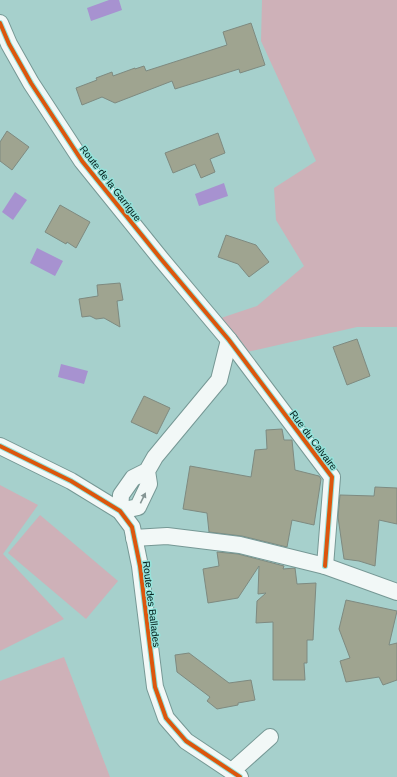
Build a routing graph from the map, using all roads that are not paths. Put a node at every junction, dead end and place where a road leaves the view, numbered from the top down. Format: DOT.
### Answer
graph roads {
  1 [pos="0,23"];
  2 [pos="229,340"];
  3 [pos="0,446"];
  4 [pos="120,511"];
  5 [pos="134,538"];
  6 [pos="324,566"];
  7 [pos="397,592"];
  8 [pos="270,737"];
  9 [pos="236,774"];
  1 -- 2 [label="street, Route de la Garrigue"];
  2 -- 4 [label="street"];
  2 -- 6 [label="street, Rue du Calvaire"];
  3 -- 4 [label="street, Route des Ballades"];
  4 -- 5 [label="street, Route des Ballades"];
  5 -- 6 [label="street"];
  5 -- 9 [label="street, Route des Ballades"];
  6 -- 7 [label="street"];
  8 -- 9 [label="street"];
}
